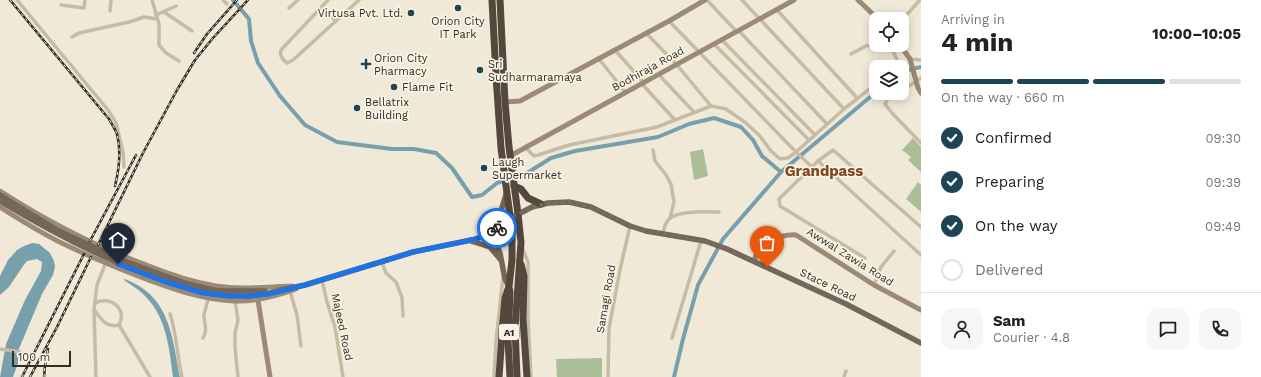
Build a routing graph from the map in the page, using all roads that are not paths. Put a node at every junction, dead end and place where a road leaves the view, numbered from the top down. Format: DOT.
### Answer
graph roads {
  1 [pos="17,0"];
  2 [pos="85,0"];
  3 [pos="111,0"];
  4 [pos="152,0"];
  5 [pos="223,0"];
  6 [pos="298,0"];
  7 [pos="328,0"];
  8 [pos="359,0"];
  9 [pos="492,0"];
  10 [pos="500,0"];
  11 [pos="706,0"];
  12 [pos="742,0"];
  13 [pos="793,0"];
  14 [pos="858,0"];
  15 [pos="920,0"];
  16 [pos="227,4"];
  17 [pos="61,5"];
  18 [pos="176,6"];
  19 [pos="322,6"];
  20 [pos="289,8"];
  21 [pos="777,10"];
  22 [pos="110,11"];
  23 [pos="164,12"];
  24 [pos="871,12"];
  25 [pos="909,12"];
  26 [pos="156,17"];
  27 [pos="760,19"];
  28 [pos="336,21"];
  29 [pos="669,21"];
  30 [pos="192,31"];
  31 [pos="738,31"];
  32 [pos="646,32"];
  33 [pos="72,37"];
  34 [pos="722,40"];
  35 [pos="714,44"];
  36 [pos="869,45"];
  37 [pos="615,50"];
  38 [pos="700,52"];
  39 [pos="905,52"];
  40 [pos="851,54"];
  41 [pos="599,59"];
  42 [pos="921,60"];
  43 [pos="179,61"];
  44 [pos="911,61"];
  45 [pos="677,65"];
  46 [pos="659,75"];
  47 [pos="918,79"];
  48 [pos="643,84"];
  49 [pos="909,86"];
  50 [pos="869,89"];
  51 [pos="626,93"];
  52 [pos="921,93"];
  53 [pos="857,98"];
  54 [pos="887,100"];
  55 [pos="505,102"];
  56 [pos="711,106"];
  57 [pos="844,109"];
  58 [pos="694,112"];
  59 [pos="675,120"];
  60 [pos="827,124"];
  61 [pos="815,135"];
  62 [pos="809,140"];
  63 [pos="921,143"];
  64 [pos="526,148"];
  65 [pos="653,150"];
  66 [pos="796,152"];
  67 [pos="510,156"];
  68 [pos="818,161"];
  69 [pos="124,167"];
  70 [pos="812,167"];
  71 [pos="508,170"];
  72 [pos="511,187"];
  73 [pos="0,191"];
  74 [pos="0,195"];
  75 [pos="0,201"];
  76 [pos="541,204"];
  77 [pos="0,206"];
  78 [pos="719,212"];
  79 [pos="518,214"];
  80 [pos="511,217"];
  81 [pos="670,218"];
  82 [pos="630,226"];
  83 [pos="921,227"];
  84 [pos="491,232"];
  85 [pos="662,233"];
  86 [pos="74,234"];
  87 [pos="468,241"];
  88 [pos="701,241"];
  89 [pos="521,242"];
  90 [pos="68,246"];
  91 [pos="111,251"];
  92 [pos="894,251"];
  93 [pos="921,255"];
  94 [pos="865,258"];
  95 [pos="520,259"];
  96 [pos="501,260"];
  97 [pos="754,261"];
  98 [pos="382,262"];
  99 [pos="106,263"];
  100 [pos="504,270"];
  101 [pos="322,280"];
  102 [pos="305,285"];
  103 [pos="874,285"];
  104 [pos="509,287"];
  105 [pos="281,290"];
  106 [pos="290,291"];
  107 [pos="208,299"];
  108 [pos="258,300"];
  109 [pos="235,301"];
  110 [pos="95,303"];
  111 [pos="94,310"];
  112 [pos="921,310"];
  113 [pos="170,314"];
  114 [pos="403,316"];
  115 [pos="119,326"];
  116 [pos="203,338"];
  117 [pos="672,338"];
  118 [pos="921,343"];
  119 [pos="301,346"];
  120 [pos="1,348"];
  121 [pos="21,352"];
  122 [pos="846,371"];
  123 [pos="96,377"];
  124 [pos="150,377"];
  125 [pos="182,377"];
  126 [pos="238,377"];
  127 [pos="270,377"];
  128 [pos="343,377"];
  129 [pos="494,377"];
  130 [pos="499,377"];
  131 [pos="510,377"];
  132 [pos="517,377"];
  133 [pos="527,377"];
  134 [pos="531,377"];
  135 [pos="608,377"];
  136 [pos="844,377"];
  1 -- 69 [label="street"];
  2 -- 17 [label="street"];
  3 -- 22 [label="street"];
  4 -- 26 [label="street"];
  5 -- 16 [label="street"];
  6 -- 20 [label="street"];
  7 -- 19 [label="street"];
  8 -- 28 [label="street"];
  9 -- 71 [label="highway, A1"];
  10 -- 55 [label="highway, A1"];
  11 -- 29 [label="street"];
  11 -- 31 [label="street"];
  12 -- 27 [label="street"];
  13 -- 21 [label="street, Bodhiraja Road"];
  14 -- 24 [label="street"];
  15 -- 25 [label="street"];
  18 -- 23 [label="street"];
  19 -- 28 [label="street"];
  19 -- 28 [label="street"];
  21 -- 27 [label="street, Bodhiraja Road"];
  21 -- 53 [label="street"];
  23 -- 26 [label="street"];
  23 -- 30 [label="street"];
  26 -- 33 [label="street"];
  26 -- 43 [label="street"];
  27 -- 31 [label="street, Bodhiraja Road"];
  27 -- 57 [label="street"];
  29 -- 32 [label="street"];
  29 -- 38 [label="street"];
  31 -- 34 [label="street, Bodhiraja Road"];
  31 -- 60 [label="street"];
  32 -- 37 [label="street"];
  32 -- 45 [label="street"];
  34 -- 35 [label="street, Bodhiraja Road"];
  34 -- 61 [label="street"];
  35 -- 38 [label="street, Bodhiraja Road"];
  35 -- 62 [label="street"];
  36 -- 40 [label="street"];
  37 -- 41 [label="street"];
  37 -- 48 [label="street"];
  38 -- 45 [label="street, Bodhiraja Road"];
  38 -- 66 [label="street"];
  39 -- 44 [label="street"];
  41 -- 51 [label="street"];
  41 -- 55 [label="street"];
  42 -- 44 [label="street"];
  44 -- 47 [label="street"];
  45 -- 46 [label="street, Bodhiraja Road"];
  45 -- 56 [label="street"];
  46 -- 48 [label="street, Bodhiraja Road"];
  46 -- 58 [label="street"];
  47 -- 49 [label="street"];
  47 -- 52 [label="street"];
  48 -- 51 [label="street, Bodhiraja Road"];
  48 -- 59 [label="street"];
  50 -- 53 [label="street"];
  51 -- 64 [label="street, Bodhiraja Road"];
  53 -- 57 [label="street"];
  54 -- 63 [label="street"];
  55 -- 67 [label="highway, A1"];
  56 -- 58 [label="street"];
  56 -- 66 [label="street"];
  57 -- 60 [label="street"];
  58 -- 59 [label="street"];
  59 -- 64 [label="street"];
  60 -- 61 [label="street"];
  61 -- 62 [label="street"];
  62 -- 66 [label="street"];
  64 -- 67 [label="street, Bodhiraja Road"];
  65 -- 81 [label="street"];
  66 -- 70 [label="street"];
  67 -- 71 [label="highway, A1"];
  68 -- 70 [label="street"];
  68 -- 83 [label="street"];
  68 -- 93 [label="street"];
  70 -- 94 [label="street"];
  71 -- 72 [label="highway, A1"];
  72 -- 76 [label="highway"];
  72 -- 79 [label="highway, A1"];
  72 -- 80 [label="highway, A1"];
  72 -- 84 [label="main road"];
  73 -- 86 [label="street"];
  74 -- 105 [label="main road, bridge"];
  75 -- 105 [label="main road, bridge"];
  76 -- 79 [label="main road, Stace Road"];
  76 -- 82 [label="main road, Stace Road"];
  77 -- 90 [label="street"];
  78 -- 81 [label="street"];
  79 -- 80 [label="main road, Stace Road"];
  79 -- 89 [label="highway, A1"];
  80 -- 84 [label="main road, Stace Road"];
  80 -- 104 [label="highway, A1"];
  81 -- 85 [label="street"];
  82 -- 85 [label="main road, Stace Road"];
  82 -- 135 [label="street, Samagi Road"];
  84 -- 87 [label="main road, Stace Road"];
  84 -- 96 [label="main road"];
  85 -- 88 [label="main road, Stace Road"];
  86 -- 90 [label="street"];
  86 -- 91 [label="street"];
  87 -- 96 [label="main road"];
  87 -- 98 [label="main road, Stace Road"];
  88 -- 97 [label="main road, Stace Road"];
  88 -- 117 [label="street"];
  89 -- 95 [label="highway, A1"];
  89 -- 134 [label="street"];
  90 -- 99 [label="street"];
  91 -- 99 [label="street"];
  91 -- 102 [label="street"];
  92 -- 103 [label="street"];
  95 -- 132 [label="highway, A1"];
  95 -- 133 [label="highway"];
  96 -- 100 [label="main road"];
  97 -- 103 [label="street, Awwal Zawia Road"];
  97 -- 118 [label="main road, Stace Road"];
  98 -- 101 [label="main road, Stace Road"];
  98 -- 114 [label="street"];
  99 -- 107 [label="street"];
  99 -- 110 [label="street"];
  100 -- 104 [label="main road"];
  100 -- 129 [label="street"];
  101 -- 102 [label="main road, Stace Road"];
  101 -- 128 [label="street, Majeed Road"];
  102 -- 105 [label="main road, Stace Road"];
  102 -- 106 [label="street"];
  103 -- 112 [label="street, Awwal Zawia Road"];
  104 -- 130 [label="highway"];
  104 -- 131 [label="highway, A1"];
  106 -- 108 [label="street"];
  106 -- 119 [label="street"];
  107 -- 109 [label="street"];
  107 -- 116 [label="street"];
  108 -- 109 [label="street"];
  108 -- 127 [label="street"];
  109 -- 126 [label="street"];
  110 -- 111 [label="street"];
  110 -- 115 [label="street"];
  111 -- 115 [label="street"];
  111 -- 123 [label="street"];
  113 -- 125 [label="street"];
  115 -- 124 [label="street"];
  120 -- 121 [label="street"];
  122 -- 136 [label="street"];
}
